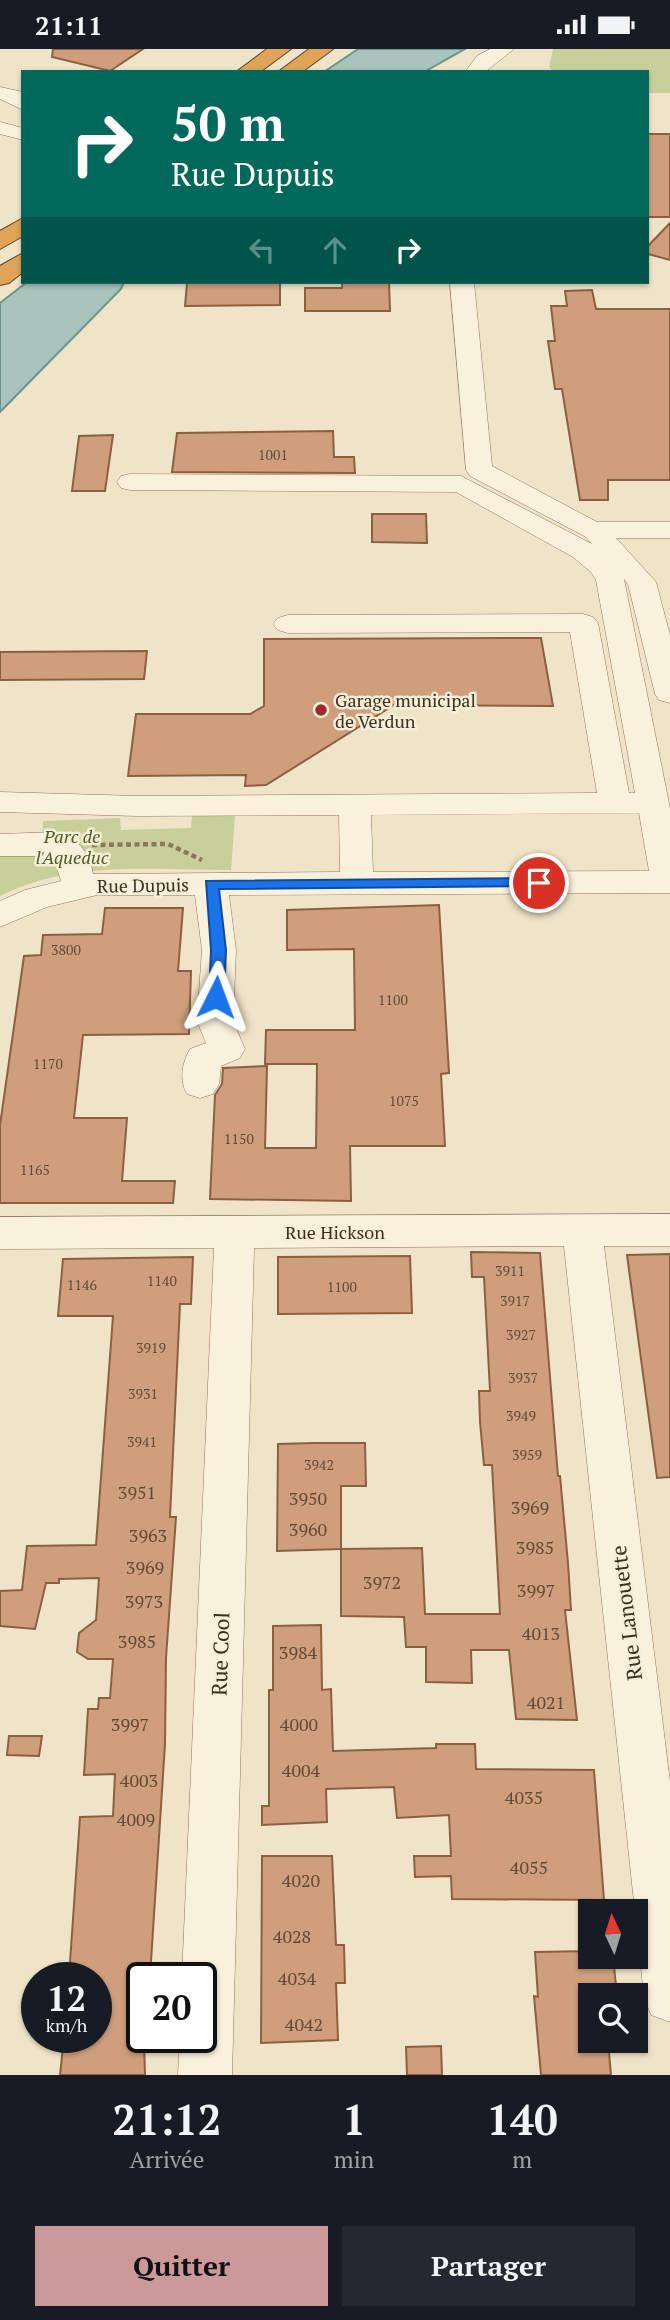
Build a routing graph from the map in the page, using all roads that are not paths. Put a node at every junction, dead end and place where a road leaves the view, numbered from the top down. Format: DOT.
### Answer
graph roads {
  1 [pos="281,49"];
  2 [pos="323,49"];
  3 [pos="504,49"];
  4 [pos="249,70"];
  5 [pos="291,70"];
  6 [pos="477,70"];
  7 [pos="0,93"];
  8 [pos="21,102"];
  9 [pos="0,128"];
  10 [pos="21,133"];
  11 [pos="21,226"];
  12 [pos="0,242"];
  13 [pos="21,262"];
  14 [pos="0,278"];
  15 [pos="462,284"];
  16 [pos="131,482"];
  17 [pos="592,530"];
  18 [pos="670,530"];
  19 [pos="288,624"];
  20 [pos="670,694"];
  21 [pos="0,802"];
  22 [pos="615,803"];
  23 [pos="653,803"];
  24 [pos="355,806"];
  25 [pos="0,845"];
  26 [pos="669,882"];
  27 [pos="228,884"];
  28 [pos="357,884"];
  29 [pos="78,887"];
  30 [pos="0,915"];
  31 [pos="200,1084"];
  32 [pos="670,1230"];
  33 [pos="582,1231"];
  34 [pos="0,1233"];
  35 [pos="235,1233"];
  36 [pos="670,1996"];
  37 [pos="205,2075"];
  1 -- 4 [label="highway"];
  2 -- 5 [label="highway"];
  3 -- 6 [label="street"];
  7 -- 8 [label="street"];
  9 -- 10 [label="street"];
  11 -- 12 [label="highway"];
  13 -- 14 [label="highway"];
  15 -- 17 [label="street"];
  16 -- 23 [label="street"];
  17 -- 18 [label="street"];
  17 -- 20 [label="street"];
  19 -- 22 [label="street"];
  21 -- 24 [label="street"];
  22 -- 23 [label="street"];
  22 -- 24 [label="street"];
  23 -- 26 [label="street"];
  24 -- 28 [label="street"];
  25 -- 29 [label="street"];
  26 -- 28 [label="street, Rue Dupuis"];
  27 -- 28 [label="street, Rue Dupuis"];
  27 -- 29 [label="street, Rue Dupuis"];
  27 -- 31 [label="street"];
  29 -- 30 [label="street, Rue Dupuis"];
  32 -- 33 [label="street, Rue Hickson"];
  33 -- 35 [label="street, Rue Hickson"];
  33 -- 36 [label="street, Rue Lanouette"];
  34 -- 35 [label="street, Rue Hickson"];
  35 -- 37 [label="street, Rue Cool"];
}
